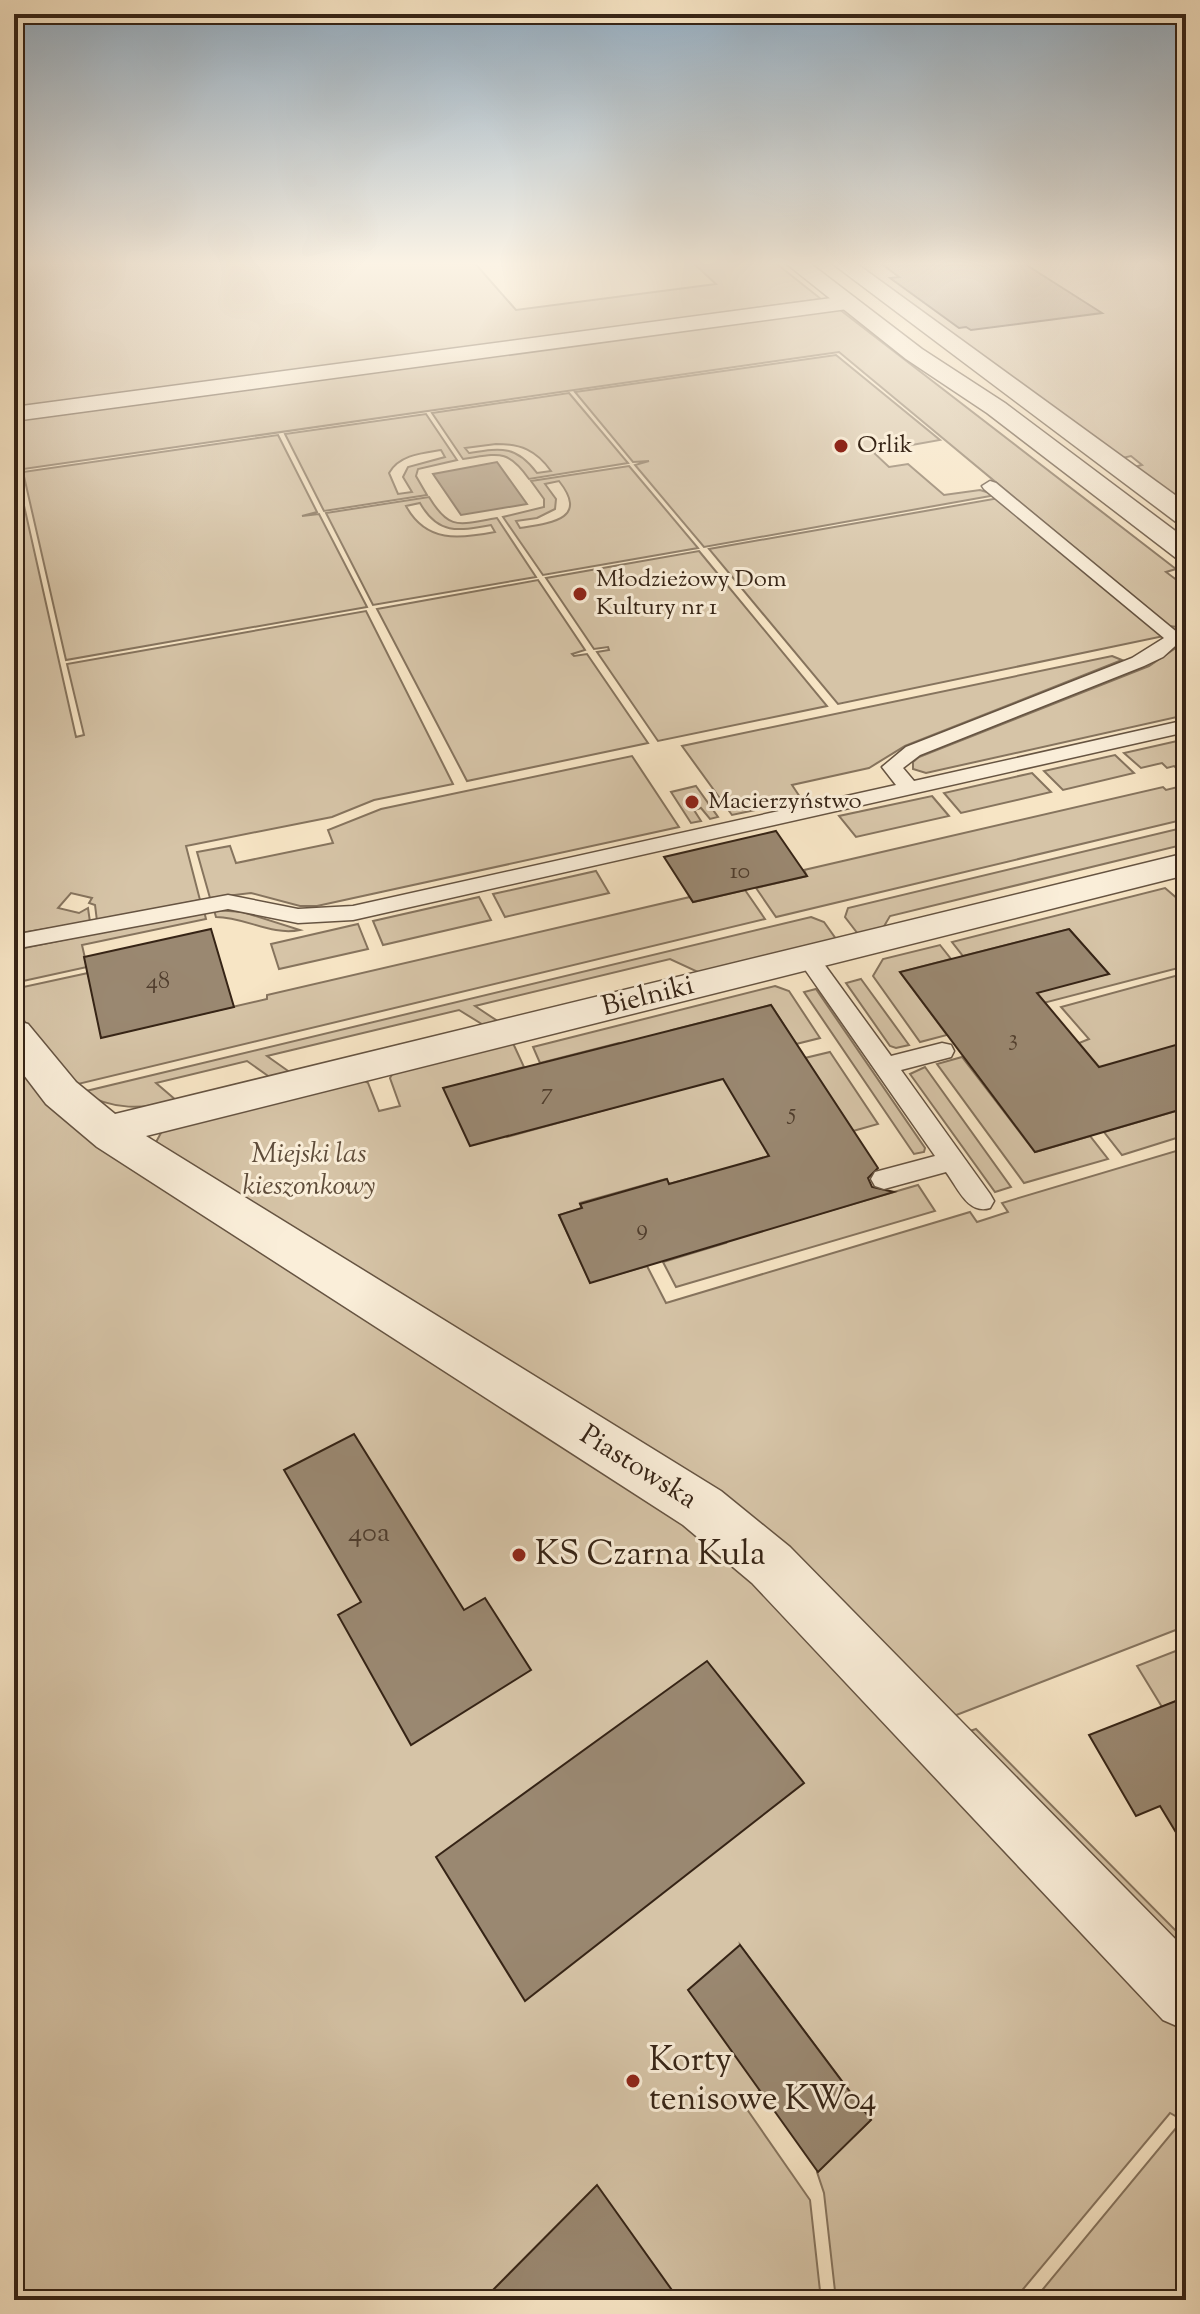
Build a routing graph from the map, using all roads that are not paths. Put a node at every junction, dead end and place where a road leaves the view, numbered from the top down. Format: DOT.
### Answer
graph roads {
  1 [pos="378,369"];
  2 [pos="937,369"];
  3 [pos="985,369"];
  4 [pos="14,414"];
  5 [pos="990,486"];
  6 [pos="1186,516"];
  7 [pos="1148,523"];
  8 [pos="1186,552"];
  9 [pos="1186,726"];
  10 [pos="909,788"];
  11 [pos="1186,864"];
  12 [pos="14,942"];
  13 [pos="808,958"];
  14 [pos="14,1034"];
  15 [pos="942,1051"];
  16 [pos="884,1066"];
  17 [pos="112,1136"];
  18 [pos="954,1160"];
  19 [pos="884,1179"];
  20 [pos="981,1201"];
  21 [pos="1186,1997"];
  1 -- 4 [label="street"];
  2 -- 7 [label="street"];
  3 -- 6 [label="street"];
  5 -- 10 [label="lane"];
  6 -- 7 [label="street"];
  7 -- 8 [label="street"];
  9 -- 10 [label="lane"];
  10 -- 12 [label="lane"];
  11 -- 13 [label="street, Bielniki"];
  13 -- 16 [label="lane"];
  13 -- 17 [label="street, Bielniki"];
  14 -- 17 [label="street, Piastowska"];
  15 -- 16 [label="lane"];
  16 -- 18 [label="lane"];
  17 -- 21 [label="street, Piastowska"];
  18 -- 19 [label="lane"];
  18 -- 20 [label="lane"];
}
